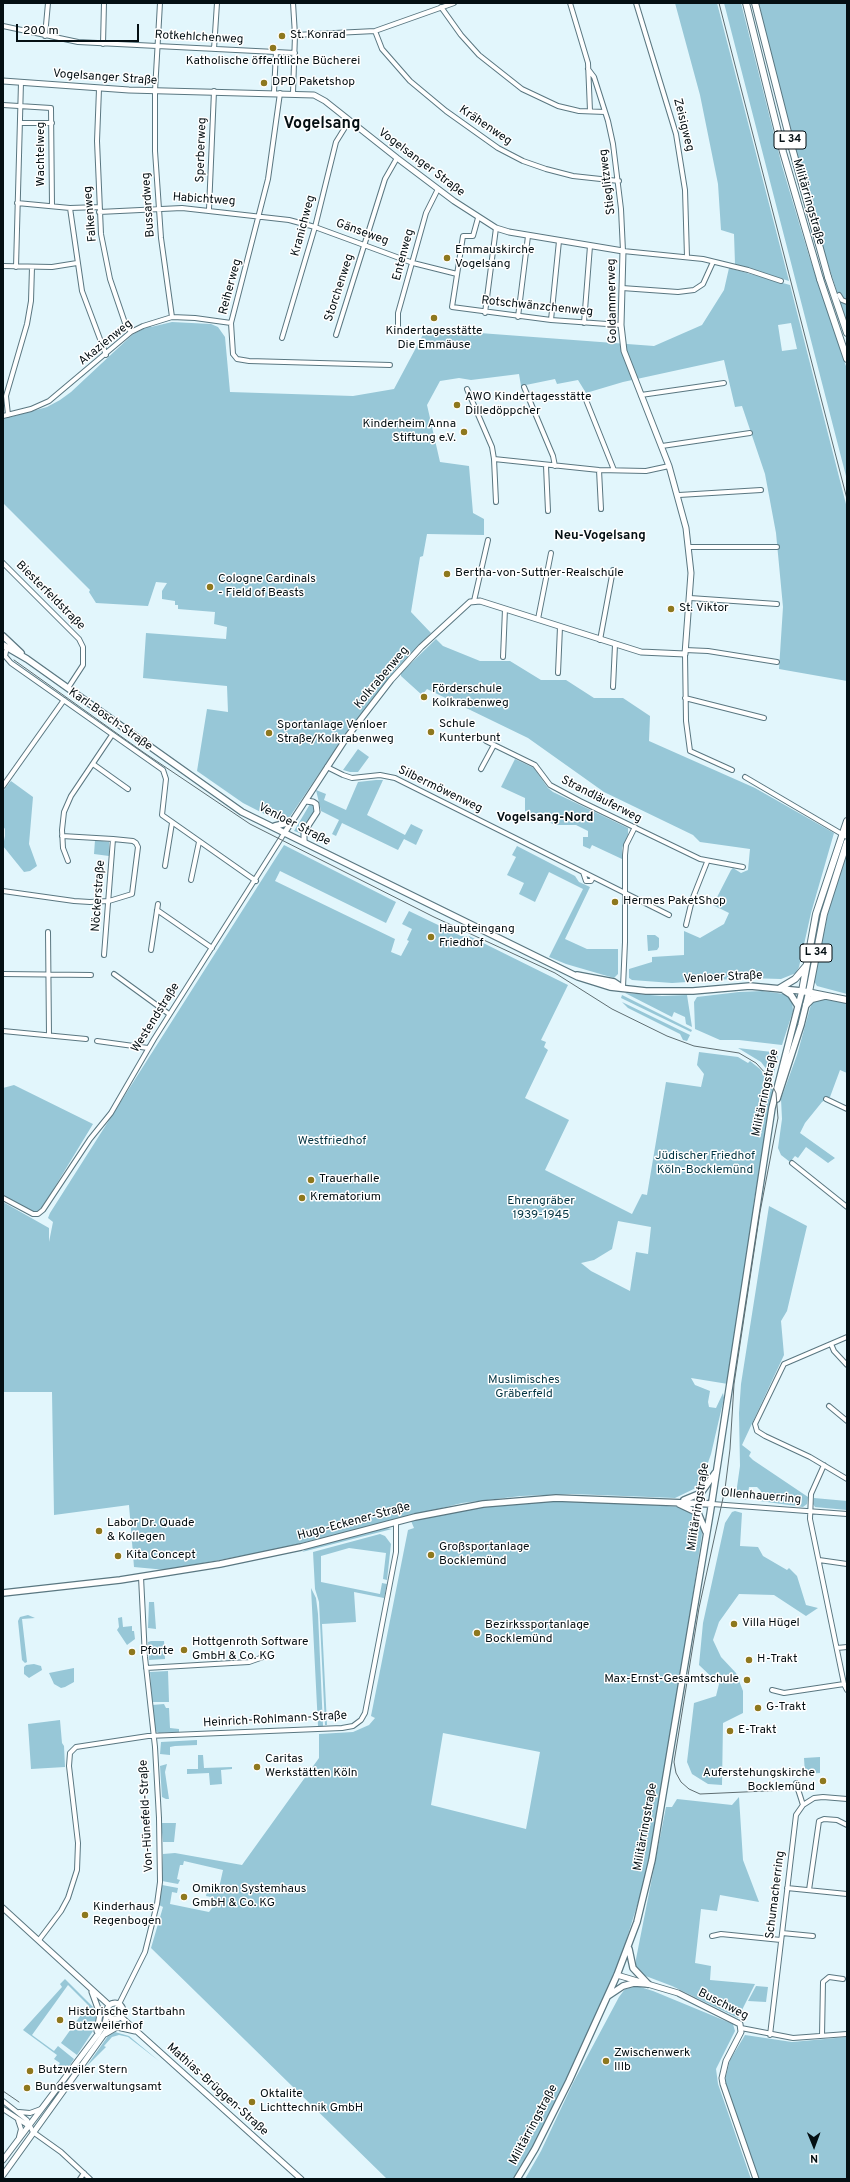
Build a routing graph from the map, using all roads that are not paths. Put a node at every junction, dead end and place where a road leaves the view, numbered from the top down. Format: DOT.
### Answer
graph roads {
  1 [pos="48,3"];
  2 [pos="104,3"];
  3 [pos="160,3"];
  4 [pos="217,3"];
  5 [pos="293,3"];
  6 [pos="454,3"];
  7 [pos="570,3"];
  8 [pos="636,3"];
  9 [pos="746,3"];
  10 [pos="755,3"];
  11 [pos="448,4"];
  12 [pos="441,7"];
  13 [pos="3,26"];
  14 [pos="375,31"];
  15 [pos="295,35"];
  16 [pos="45,36"];
  17 [pos="103,44"];
  18 [pos="158,47"];
  19 [pos="214,49"];
  20 [pos="276,52"];
  21 [pos="295,53"];
  22 [pos="588,69"];
  23 [pos="3,81"];
  24 [pos="21,82"];
  25 [pos="99,89"];
  26 [pos="155,91"];
  27 [pos="214,91"];
  28 [pos="277,92"];
  29 [pos="293,93"];
  30 [pos="3,106"];
  31 [pos="21,106"];
  32 [pos="590,111"];
  33 [pos="605,112"];
  34 [pos="349,121"];
  35 [pos="20,123"];
  36 [pos="52,124"];
  37 [pos="397,158"];
  38 [pos="619,181"];
  39 [pos="438,189"];
  40 [pos="17,203"];
  41 [pos="52,206"];
  42 [pos="99,206"];
  43 [pos="70,208"];
  44 [pos="158,208"];
  45 [pos="209,210"];
  46 [pos="99,212"];
  47 [pos="260,215"];
  48 [pos="478,218"];
  49 [pos="315,227"];
  50 [pos="496,228"];
  51 [pos="528,236"];
  52 [pos="559,241"];
  53 [pos="365,245"];
  54 [pos="590,246"];
  55 [pos="622,251"];
  56 [pos="687,257"];
  57 [pos="713,262"];
  58 [pos="78,263"];
  59 [pos="413,263"];
  60 [pos="3,266"];
  61 [pos="16,267"];
  62 [pos="32,267"];
  63 [pos="457,274"];
  64 [pos="781,280"];
  65 [pos="622,288"];
  66 [pos="839,295"];
  67 [pos="847,302"];
  68 [pos="485,312"];
  69 [pos="518,317"];
  70 [pos="172,318"];
  71 [pos="551,320"];
  72 [pos="231,323"];
  73 [pos="584,323"];
  74 [pos="621,325"];
  75 [pos="398,329"];
  76 [pos="131,332"];
  77 [pos="847,333"];
  78 [pos="336,335"];
  79 [pos="282,338"];
  80 [pos="106,355"];
  81 [pos="847,358"];
  82 [pos="390,365"];
  83 [pos="724,383"];
  84 [pos="524,387"];
  85 [pos="467,389"];
  86 [pos="641,395"];
  87 [pos="586,400"];
  88 [pos="8,415"];
  89 [pos="3,416"];
  90 [pos="750,433"];
  91 [pos="662,446"];
  92 [pos="494,459"];
  93 [pos="546,466"];
  94 [pos="555,466"];
  95 [pos="669,466"];
  96 [pos="599,470"];
  97 [pos="614,470"];
  98 [pos="761,490"];
  99 [pos="679,495"];
  100 [pos="496,502"];
  101 [pos="601,509"];
  102 [pos="548,511"];
  103 [pos="488,540"];
  104 [pos="688,547"];
  105 [pos="777,547"];
  106 [pos="551,553"];
  107 [pos="3,563"];
  108 [pos="613,570"];
  109 [pos="690,598"];
  110 [pos="474,601"];
  111 [pos="777,604"];
  112 [pos="505,609"];
  113 [pos="538,619"];
  114 [pos="560,627"];
  115 [pos="3,636"];
  116 [pos="600,640"];
  117 [pos="615,645"];
  118 [pos="5,646"];
  119 [pos="685,652"];
  120 [pos="503,657"];
  121 [pos="27,659"];
  122 [pos="777,662"];
  123 [pos="558,673"];
  124 [pos="613,687"];
  125 [pos="68,688"];
  126 [pos="685,698"];
  127 [pos="64,700"];
  128 [pos="764,718"];
  129 [pos="112,735"];
  130 [pos="486,741"];
  131 [pos="494,745"];
  132 [pos="93,764"];
  133 [pos="327,767"];
  134 [pos="481,769"];
  135 [pos="732,770"];
  136 [pos="745,777"];
  137 [pos="3,786"];
  138 [pos="313,787"];
  139 [pos="128,789"];
  140 [pos="306,801"];
  141 [pos="316,804"];
  142 [pos="847,821"];
  143 [pos="291,822"];
  144 [pos="172,823"];
  145 [pos="272,826"];
  146 [pos="635,827"];
  147 [pos="285,832"];
  148 [pos="62,836"];
  149 [pos="844,836"];
  150 [pos="113,839"];
  151 [pos="199,842"];
  152 [pos="304,842"];
  153 [pos="847,842"];
  154 [pos="68,861"];
  155 [pos="708,862"];
  156 [pos="165,866"];
  157 [pos="743,867"];
  158 [pos="191,880"];
  159 [pos="256,881"];
  160 [pos="3,891"];
  161 [pos="624,893"];
  162 [pos="109,901"];
  163 [pos="158,904"];
  164 [pos="158,910"];
  165 [pos="669,915"];
  166 [pos="686,925"];
  167 [pos="48,932"];
  168 [pos="212,948"];
  169 [pos="151,950"];
  170 [pos="104,955"];
  171 [pos="807,965"];
  172 [pos="3,974"];
  173 [pos="49,974"];
  174 [pos="114,974"];
  175 [pos="91,975"];
  176 [pos="622,987"];
  177 [pos="780,988"];
  178 [pos="802,991"];
  179 [pos="809,992"];
  180 [pos="829,996"];
  181 [pos="847,1000"];
  182 [pos="806,1005"];
  183 [pos="798,1006"];
  184 [pos="169,1014"];
  185 [pos="3,1031"];
  186 [pos="49,1035"];
  187 [pos="86,1039"];
  188 [pos="97,1041"];
  189 [pos="148,1048"];
  190 [pos="826,1099"];
  191 [pos="847,1110"];
  192 [pos="772,1115"];
  193 [pos="792,1163"];
  194 [pos="3,1198"];
  195 [pos="847,1206"];
  196 [pos="847,1337"];
  197 [pos="831,1344"];
  198 [pos="847,1365"];
  199 [pos="828,1406"];
  200 [pos="847,1421"];
  201 [pos="824,1465"];
  202 [pos="715,1472"];
  203 [pos="847,1479"];
  204 [pos="669,1502"];
  205 [pos="712,1504"];
  206 [pos="809,1511"];
  207 [pos="847,1514"];
  208 [pos="396,1522"];
  209 [pos="706,1534"];
  210 [pos="819,1560"];
  211 [pos="847,1564"];
  212 [pos="141,1577"];
  213 [pos="3,1593"];
  214 [pos="847,1647"];
  215 [pos="837,1648"];
  216 [pos="266,1656"];
  217 [pos="146,1668"];
  218 [pos="844,1684"];
  219 [pos="772,1690"];
  220 [pos="847,1690"];
  221 [pos="153,1737"];
  222 [pos="796,1782"];
  223 [pos="847,1799"];
  224 [pos="804,1805"];
  225 [pos="847,1824"];
  226 [pos="788,1888"];
  227 [pos="809,1890"];
  228 [pos="847,1894"];
  229 [pos="3,1908"];
  230 [pos="782,1933"];
  231 [pos="712,1936"];
  232 [pos="813,1936"];
  233 [pos="39,1940"];
  234 [pos="781,1940"];
  235 [pos="629,1947"];
  236 [pos="617,1975"];
  237 [pos="843,1979"];
  238 [pos="648,1984"];
  239 [pos="92,1991"];
  240 [pos="608,1997"];
  241 [pos="119,2004"];
  242 [pos="109,2005"];
  243 [pos="107,2014"];
  244 [pos="121,2016"];
  245 [pos="115,2019"];
  246 [pos="741,2028"];
  247 [pos="139,2033"];
  248 [pos="847,2034"];
  249 [pos="770,2035"];
  250 [pos="822,2036"];
  251 [pos="94,2038"];
  252 [pos="95,2045"];
  253 [pos="3,2101"];
  254 [pos="3,2109"];
  255 [pos="41,2109"];
  256 [pos="19,2112"];
  257 [pos="18,2119"];
  258 [pos="30,2126"];
  259 [pos="33,2132"];
  260 [pos="19,2138"];
  261 [pos="3,2160"];
  262 [pos="84,2173"];
  263 [pos="3,2175"];
  264 [pos="80,2179"];
  265 [pos="90,2179"];
  266 [pos="301,2179"];
  267 [pos="517,2179"];
  268 [pos="756,2179"];
  1 -- 16 [label="street"];
  2 -- 17 [label="street"];
  3 -- 18 [label="street, Bussardweg"];
  4 -- 19 [label="street"];
  5 -- 15 [label="street"];
  6 -- 11 [label="street"];
  7 -- 22 [label="street"];
  8 -- 56 [label="street, Zeisigweg"];
  9 -- 81 [label="main road, Militärringstraße / L 34"];
  10 -- 77 [label="main road, Militärringstraße / L 34"];
  11 -- 12 [label="street"];
  12 -- 14 [label="street"];
  12 -- 32 [label="street"];
  13 -- 16 [label="street, Rotkehlchenweg"];
  14 -- 15 [label="street"];
  14 -- 38 [label="street, Krähenweg"];
  15 -- 21 [label="street"];
  16 -- 17 [label="street, Rotkehlchenweg"];
  17 -- 18 [label="street, Rotkehlchenweg"];
  18 -- 19 [label="street, Rotkehlchenweg"];
  18 -- 26 [label="street, Bussardweg"];
  19 -- 20 [label="street, Rotkehlchenweg"];
  20 -- 21 [label="street, Rotkehlchenweg"];
  20 -- 28 [label="street, Reiherweg"];
  21 -- 29 [label="street"];
  22 -- 32 [label="street"];
  22 -- 33 [label="street, Stieglitzweg"];
  23 -- 24 [label="street, Vogelsanger Straße"];
  24 -- 25 [label="street, Vogelsanger Straße"];
  24 -- 31 [label="street"];
  25 -- 26 [label="street, Vogelsanger Straße"];
  25 -- 42 [label="street, Falkenweg"];
  26 -- 27 [label="street, Vogelsanger Straße"];
  26 -- 44 [label="street, Bussardweg"];
  27 -- 28 [label="street, Vogelsanger Straße"];
  27 -- 45 [label="street, Sperberweg"];
  28 -- 29 [label="street, Vogelsanger Straße"];
  28 -- 47 [label="street, Reiherweg"];
  29 -- 34 [label="street, Vogelsanger Straße"];
  30 -- 31 [label="street"];
  31 -- 35 [label="street"];
  31 -- 36 [label="street, Wachtelweg"];
  32 -- 33 [label="street"];
  33 -- 38 [label="street, Stieglitzweg"];
  34 -- 37 [label="street, Vogelsanger Straße"];
  34 -- 49 [label="street, Kranichweg"];
  35 -- 36 [label="street"];
  35 -- 40 [label="street"];
  36 -- 41 [label="street, Wachtelweg"];
  37 -- 39 [label="street, Vogelsanger Straße"];
  37 -- 53 [label="street, Storchenweg"];
  38 -- 55 [label="street, Stieglitzweg"];
  39 -- 48 [label="street, Vogelsanger Straße"];
  39 -- 59 [label="street, Entenweg"];
  40 -- 41 [label="street"];
  40 -- 61 [label="street"];
  41 -- 43 [label="street"];
  42 -- 43 [label="street"];
  42 -- 46 [label="street, Falkenweg"];
  43 -- 58 [label="street"];
  44 -- 45 [label="street, Habichtweg"];
  44 -- 46 [label="street, Habichtweg"];
  44 -- 70 [label="street, Bussardweg"];
  45 -- 47 [label="street, Habichtweg"];
  46 -- 76 [label="street, Falkenweg"];
  47 -- 49 [label="street, Gänseweg"];
  47 -- 72 [label="street, Reiherweg"];
  48 -- 50 [label="street, Vogelsanger Straße"];
  48 -- 63 [label="street"];
  49 -- 53 [label="street, Gänseweg"];
  49 -- 79 [label="street, Kranichweg"];
  50 -- 51 [label="street, Vogelsanger Straße"];
  50 -- 68 [label="street"];
  51 -- 52 [label="street, Vogelsanger Straße"];
  51 -- 69 [label="street"];
  52 -- 54 [label="street, Vogelsanger Straße"];
  52 -- 71 [label="street"];
  53 -- 59 [label="street, Gänseweg"];
  53 -- 78 [label="street, Storchenweg"];
  54 -- 55 [label="street, Vogelsanger Straße"];
  54 -- 73 [label="street"];
  55 -- 56 [label="street, Vogelsanger Straße"];
  55 -- 65 [label="street, Goldammerweg"];
  56 -- 57 [label="street, Vogelsanger Straße"];
  57 -- 64 [label="street, Vogelsanger Straße"];
  57 -- 65 [label="street"];
  58 -- 62 [label="street"];
  58 -- 80 [label="street"];
  59 -- 63 [label="street, Gänseweg"];
  59 -- 75 [label="street, Entenweg"];
  60 -- 61 [label="street"];
  61 -- 62 [label="street"];
  62 -- 88 [label="street"];
  63 -- 68 [label="street, Rotschwänzchenweg"];
  65 -- 74 [label="street, Goldammerweg"];
  66 -- 67 [label="street"];
  68 -- 69 [label="street, Rotschwänzchenweg"];
  69 -- 71 [label="street, Rotschwänzchenweg"];
  70 -- 72 [label="street, Akazienweg"];
  70 -- 76 [label="street, Akazienweg"];
  71 -- 73 [label="street, Rotschwänzchenweg"];
  72 -- 82 [label="street, Reiherweg"];
  73 -- 74 [label="street, Rotschwänzchenweg"];
  74 -- 86 [label="street, Goldammerweg"];
  76 -- 80 [label="street, Akazienweg"];
  80 -- 88 [label="street, Akazienweg"];
  83 -- 86 [label="street"];
  84 -- 94 [label="street"];
  85 -- 92 [label="street"];
  86 -- 91 [label="street, Goldammerweg"];
  87 -- 97 [label="street"];
  88 -- 89 [label="street, Akazienweg"];
  90 -- 91 [label="street"];
  91 -- 95 [label="street, Goldammerweg"];
  92 -- 93 [label="street"];
  92 -- 100 [label="street"];
  93 -- 94 [label="street"];
  93 -- 102 [label="street"];
  94 -- 96 [label="street"];
  95 -- 97 [label="street"];
  95 -- 99 [label="street, Goldammerweg"];
  96 -- 97 [label="street"];
  96 -- 101 [label="street"];
  98 -- 99 [label="street"];
  99 -- 104 [label="street, Goldammerweg"];
  103 -- 110 [label="street"];
  104 -- 105 [label="street"];
  104 -- 109 [label="street, Goldammerweg"];
  106 -- 113 [label="street"];
  107 -- 125 [label="street, Biesterfeldstraße"];
  108 -- 116 [label="street"];
  109 -- 111 [label="street"];
  109 -- 119 [label="street, Goldammerweg"];
  110 -- 112 [label="street"];
  110 -- 133 [label="street, Kolkrabenweg"];
  112 -- 113 [label="street"];
  112 -- 120 [label="street"];
  113 -- 114 [label="street"];
  114 -- 116 [label="street"];
  114 -- 123 [label="street"];
  115 -- 121 [label="main road, Venloer Straße"];
  116 -- 117 [label="street"];
  117 -- 119 [label="street"];
  117 -- 124 [label="street"];
  118 -- 121 [label="main road, Venloer Straße"];
  118 -- 127 [label="street, Karl-Bosch-Straße"];
  119 -- 122 [label="street"];
  119 -- 126 [label="street, Goldammerweg"];
  121 -- 125 [label="main road, Venloer Straße"];
  125 -- 145 [label="main road, Venloer Straße"];
  126 -- 128 [label="street"];
  126 -- 135 [label="street, Goldammerweg"];
  127 -- 129 [label="street, Karl-Bosch-Straße"];
  127 -- 137 [label="street"];
  129 -- 132 [label="street"];
  129 -- 144 [label="street, Karl-Bosch-Straße"];
  130 -- 131 [label="street, Strandläuferweg"];
  131 -- 134 [label="street"];
  131 -- 146 [label="street, Strandläuferweg"];
  132 -- 139 [label="street"];
  132 -- 148 [label="street"];
  133 -- 138 [label="street, Kolkrabenweg"];
  133 -- 161 [label="street, Silbermöwenweg"];
  136 -- 149 [label="street"];
  138 -- 140 [label="street, Kolkrabenweg"];
  138 -- 141 [label="street"];
  140 -- 141 [label="street"];
  140 -- 143 [label="street, Kolkrabenweg"];
  141 -- 152 [label="street"];
  142 -- 149 [label="main road, Militärringstraße / L 34"];
  143 -- 145 [label="main road"];
  143 -- 147 [label="street, Kolkrabenweg"];
  144 -- 151 [label="street, Karl-Bosch-Straße"];
  144 -- 156 [label="street"];
  145 -- 147 [label="main road, Venloer Straße"];
  146 -- 155 [label="street, Strandläuferweg"];
  146 -- 161 [label="street"];
  147 -- 152 [label="main road, Venloer Straße"];
  147 -- 159 [label="street, Westendstraße"];
  148 -- 150 [label="street"];
  148 -- 154 [label="street"];
  149 -- 171 [label="main road, Militärringstraße / L 34"];
  150 -- 162 [label="street, Nöckerstraße"];
  150 -- 162 [label="street"];
  151 -- 158 [label="street"];
  151 -- 159 [label="street, Karl-Bosch-Straße"];
  152 -- 176 [label="main road, Venloer Straße"];
  153 -- 179 [label="main road, L 34"];
  155 -- 157 [label="street, Strandläuferweg"];
  155 -- 166 [label="street"];
  159 -- 168 [label="street, Westendstraße"];
  160 -- 162 [label="street"];
  161 -- 165 [label="street, Silbermöwenweg"];
  161 -- 176 [label="street"];
  162 -- 170 [label="street, Nöckerstraße"];
  163 -- 164 [label="street"];
  164 -- 168 [label="street"];
  164 -- 169 [label="street"];
  167 -- 173 [label="street"];
  168 -- 184 [label="street, Westendstraße"];
  171 -- 177 [label="main road"];
  171 -- 178 [label="main road, Militärringstraße / L 34"];
  172 -- 173 [label="street"];
  173 -- 175 [label="street"];
  173 -- 186 [label="street"];
  174 -- 184 [label="street"];
  176 -- 177 [label="main road, Venloer Straße"];
  177 -- 178 [label="main road, Venloer Straße"];
  177 -- 183 [label="main road"];
  178 -- 179 [label="main road, Venloer Straße"];
  178 -- 183 [label="main road, Militärringstraße / L 34"];
  179 -- 180 [label="main road, Venloer Straße"];
  179 -- 182 [label="main road, L 34"];
  180 -- 181 [label="main road, Venloer Straße"];
  180 -- 182 [label="main road"];
  182 -- 192 [label="main road, L 34"];
  183 -- 192 [label="main road, Militärringstraße / L 34"];
  184 -- 189 [label="street, Westendstraße"];
  185 -- 186 [label="street"];
  186 -- 187 [label="street"];
  188 -- 189 [label="street"];
  189 -- 194 [label="street, Westendstraße"];
  190 -- 191 [label="street"];
  192 -- 202 [label="main road, Militärringstraße / L 34"];
  193 -- 195 [label="street"];
  196 -- 197 [label="street"];
  197 -- 198 [label="street"];
  197 -- 201 [label="street"];
  199 -- 200 [label="street"];
  201 -- 203 [label="street"];
  201 -- 206 [label="street"];
  202 -- 204 [label="main road"];
  202 -- 205 [label="main road, Militärringstraße / L 34"];
  204 -- 205 [label="main road, Hugo-Eckener-Straße"];
  204 -- 208 [label="main road, Hugo-Eckener-Straße"];
  204 -- 209 [label="main road"];
  205 -- 206 [label="street, Ollenhauerring"];
  205 -- 209 [label="main road, Militärringstraße / L 34"];
  206 -- 207 [label="street, Ollenhauerring"];
  206 -- 210 [label="street, Ollenhauerring"];
  208 -- 212 [label="main road, Hugo-Eckener-Straße"];
  208 -- 221 [label="street, Heinrich-Rohlmann-Straße"];
  209 -- 235 [label="main road, Militärringstraße / L 34"];
  210 -- 211 [label="street"];
  210 -- 215 [label="street, Ollenhauerring"];
  212 -- 213 [label="main road, Hugo-Eckener-Straße"];
  212 -- 217 [label="street, Von-Hünefeld-Straße"];
  214 -- 215 [label="street"];
  215 -- 218 [label="street, Ollenhauerring"];
  216 -- 217 [label="street"];
  217 -- 221 [label="street, Von-Hünefeld-Straße"];
  218 -- 219 [label="street"];
  218 -- 220 [label="street, Ollenhauerring"];
  221 -- 233 [label="street, Heinrich-Rohlmann-Straße"];
  221 -- 241 [label="street, Von-Hünefeld-Straße"];
  222 -- 224 [label="street"];
  223 -- 224 [label="street"];
  224 -- 226 [label="street, Schumacherring"];
  225 -- 227 [label="street"];
  226 -- 227 [label="street"];
  226 -- 230 [label="street, Schumacherring"];
  227 -- 228 [label="street"];
  229 -- 233 [label="street"];
  230 -- 232 [label="street"];
  230 -- 234 [label="street, Schumacherring"];
  231 -- 234 [label="street"];
  233 -- 239 [label="street"];
  234 -- 249 [label="street, Schumacherring"];
  235 -- 236 [label="main road, Militärringstraße / L 34"];
  235 -- 238 [label="main road"];
  236 -- 238 [label="street, Buschweg"];
  236 -- 240 [label="main road, Militärringstraße / L 34"];
  237 -- 250 [label="street"];
  238 -- 240 [label="main road"];
  238 -- 246 [label="street, Buschweg"];
  239 -- 242 [label="street"];
  239 -- 251 [label="street"];
  240 -- 267 [label="main road, Militärringstraße / L 34"];
  241 -- 242 [label="street"];
  241 -- 244 [label="street"];
  242 -- 243 [label="street"];
  243 -- 245 [label="street"];
  243 -- 251 [label="street"];
  244 -- 245 [label="street"];
  244 -- 247 [label="street, Mathias-Brüggen-Straße"];
  245 -- 252 [label="street"];
  246 -- 249 [label="street, Buschweg"];
  246 -- 268 [label="street"];
  247 -- 252 [label="street"];
  247 -- 266 [label="street, Mathias-Brüggen-Straße"];
  248 -- 250 [label="street, Buschweg"];
  249 -- 250 [label="street, Buschweg"];
  251 -- 255 [label="street"];
  252 -- 259 [label="street"];
  253 -- 256 [label="street"];
  254 -- 257 [label="street"];
  255 -- 256 [label="street"];
  255 -- 258 [label="street"];
  256 -- 258 [label="street"];
  257 -- 258 [label="street"];
  257 -- 260 [label="street"];
  258 -- 259 [label="street"];
  258 -- 260 [label="street"];
  259 -- 262 [label="street"];
  259 -- 263 [label="street"];
  260 -- 261 [label="street"];
  262 -- 264 [label="street"];
  262 -- 265 [label="street"];
}
